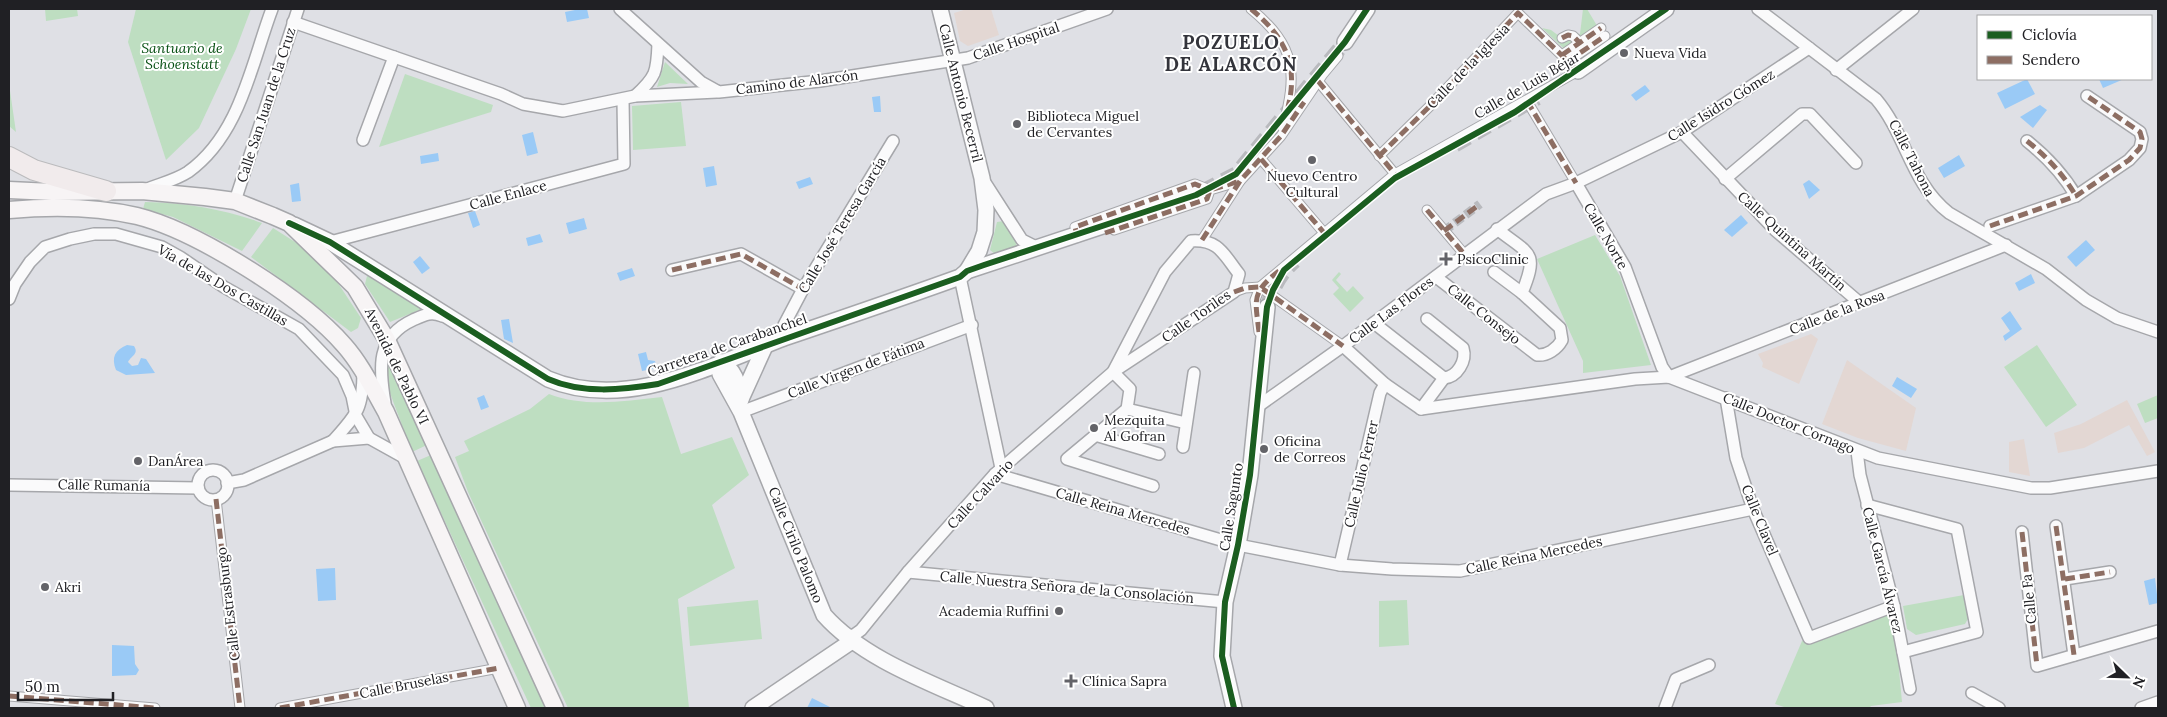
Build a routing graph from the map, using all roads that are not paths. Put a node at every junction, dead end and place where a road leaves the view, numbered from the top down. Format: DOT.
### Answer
graph roads {
  1 [pos="272,9"];
  2 [pos="298,9"];
  3 [pos="620,9"];
  4 [pos="940,9"];
  5 [pos="1108,9"];
  6 [pos="1251,9"];
  7 [pos="1367,9"];
  8 [pos="1666,9"];
  9 [pos="1758,9"];
  10 [pos="1913,9"];
  11 [pos="1078,14"];
  12 [pos="293,22"];
  13 [pos="1562,38"];
  14 [pos="1345,42"];
  15 [pos="1580,43"];
  16 [pos="658,44"];
  17 [pos="1809,48"];
  18 [pos="1338,56"];
  19 [pos="394,57"];
  20 [pos="952,61"];
  21 [pos="1569,62"];
  22 [pos="1836,70"];
  23 [pos="1318,81"];
  24 [pos="719,92"];
  25 [pos="636,96"];
  26 [pos="2086,96"];
  27 [pos="623,100"];
  28 [pos="1528,101"];
  29 [pos="1682,132"];
  30 [pos="1281,136"];
  31 [pos="363,140"];
  32 [pos="893,140"];
  33 [pos="2027,141"];
  34 [pos="1379,156"];
  35 [pos="9,157"];
  36 [pos="1261,159"];
  37 [pos="1856,163"];
  38 [pos="1395,174"];
  39 [pos="982,178"];
  40 [pos="1725,179"];
  41 [pos="1240,181"];
  42 [pos="1576,183"];
  43 [pos="9,190"];
  44 [pos="106,191"];
  45 [pos="142,191"];
  46 [pos="1203,193"];
  47 [pos="2076,196"];
  48 [pos="235,201"];
  49 [pos="9,210"];
  50 [pos="1427,210"];
  51 [pos="289,223"];
  52 [pos="1990,226"];
  53 [pos="1497,229"];
  54 [pos="1325,234"];
  55 [pos="1202,240"];
  56 [pos="330,242"];
  57 [pos="2006,245"];
  58 [pos="1036,247"];
  59 [pos="1465,255"];
  60 [pos="672,270"];
  61 [pos="1494,272"];
  62 [pos="964,274"];
  63 [pos="1436,277"];
  64 [pos="1260,287"];
  65 [pos="803,289"];
  66 [pos="1234,292"];
  67 [pos="1522,293"];
  68 [pos="9,299"];
  69 [pos="1860,303"];
  70 [pos="1267,307"];
  71 [pos="1427,319"];
  72 [pos="460,322"];
  73 [pos="1374,323"];
  74 [pos="972,325"];
  75 [pos="2158,332"];
  76 [pos="786,338"];
  77 [pos="387,340"];
  78 [pos="765,346"];
  79 [pos="1343,346"];
  80 [pos="721,362"];
  81 [pos="363,370"];
  82 [pos="1113,372"];
  83 [pos="1194,373"];
  84 [pos="1669,377"];
  85 [pos="1444,378"];
  86 [pos="1385,384"];
  87 [pos="1726,398"];
  88 [pos="741,405"];
  89 [pos="1257,407"];
  90 [pos="1127,409"];
  91 [pos="1421,409"];
  92 [pos="386,412"];
  93 [pos="356,416"];
  94 [pos="1186,423"];
  95 [pos="1094,435"];
  96 [pos="369,438"];
  97 [pos="334,441"];
  98 [pos="1183,447"];
  99 [pos="1857,451"];
  100 [pos="1159,454"];
  101 [pos="405,458"];
  102 [pos="998,471"];
  103 [pos="2158,471"];
  104 [pos="227,483"];
  105 [pos="9,485"];
  106 [pos="1153,486"];
  107 [pos="198,488"];
  108 [pos="216,499"];
  109 [pos="1867,505"];
  110 [pos="1753,509"];
  111 [pos="2056,526"];
  112 [pos="2022,532"];
  113 [pos="1238,545"];
  114 [pos="1340,565"];
  115 [pos="908,572"];
  116 [pos="2110,572"];
  117 [pos="2065,579"];
  118 [pos="1225,602"];
  119 [pos="1894,606"];
  120 [pos="2158,632"];
  121 [pos="855,639"];
  122 [pos="1903,652"];
  123 [pos="2074,655"];
  124 [pos="1708,665"];
  125 [pos="499,668"];
  126 [pos="1910,689"];
  127 [pos="1972,693"];
  128 [pos="9,696"];
  129 [pos="2158,702"];
  130 [pos="757,707"];
  131 [pos="155,708"];
  132 [pos="240,708"];
  133 [pos="280,708"];
  134 [pos="517,708"];
  135 [pos="555,708"];
  136 [pos="986,708"];
  137 [pos="1234,708"];
  138 [pos="1664,708"];
  139 [pos="1999,708"];
  140 [pos="2140,708"];
  1 -- 45 [label="street, Calle San Juan de la Cruz"];
  2 -- 12 [label="street, Calle San Juan de la Cruz"];
  3 -- 16 [label="street, Camino de Alarcón"];
  4 -- 20 [label="street, Calle Antonio Becerril"];
  5 -- 11 [label="street, Calle Hospital"];
  6 -- 30 [label="street"];
  7 -- 14 [label="street"];
  8 -- 21 [label="street, Calle de Luis Béjar"];
  9 -- 17 [label="street, Calle Tahona"];
  10 -- 22 [label="street"];
  11 -- 20 [label="street, Calle Hospital"];
  12 -- 19 [label="street"];
  12 -- 48 [label="street, Calle San Juan de la Cruz"];
  13 -- 15 [label="street"];
  15 -- 21 [label="street"];
  15 -- 21 [label="street"];
  16 -- 24 [label="street, Camino de Alarcón"];
  16 -- 25 [label="street"];
  17 -- 22 [label="street, Calle Tahona"];
  17 -- 29 [label="street, Calle Isidro Gómez"];
  18 -- 23 [label="street"];
  19 -- 27 [label="street"];
  19 -- 31 [label="street"];
  20 -- 24 [label="street, Camino de Alarcón"];
  20 -- 39 [label="street, Calle Antonio Becerril"];
  21 -- 28 [label="street, Calle de Luis Béjar"];
  21 -- 34 [label="street, Calle de la Iglesia"];
  22 -- 57 [label="street, Calle Tahona"];
  23 -- 30 [label="street"];
  23 -- 34 [label="street"];
  24 -- 25 [label="street"];
  25 -- 27 [label="street"];
  26 -- 47 [label="street"];
  27 -- 56 [label="street, Calle Enlace"];
  28 -- 38 [label="street, Calle de Luis Béjar"];
  28 -- 42 [label="street, Calle Norte"];
  29 -- 40 [label="street, Calle Quintina Martín"];
  29 -- 42 [label="street, Calle Isidro Gómez"];
  30 -- 36 [label="street"];
  32 -- 65 [label="street, Calle José Teresa García"];
  33 -- 47 [label="street"];
  34 -- 38 [label="street"];
  35 -- 44 [label="highway"];
  36 -- 41 [label="street"];
  36 -- 54 [label="street"];
  37 -- 40 [label="street, Calle Quintina Martín"];
  38 -- 54 [label="street, Calle de Luis Béjar"];
  39 -- 58 [label="street, Calle Antonio Becerril"];
  39 -- 62 [label="street, Calle Antonio Becerril"];
  40 -- 69 [label="street, Calle Quintina Martín"];
  41 -- 46 [label="street, Carretera de Carabanchel"];
  41 -- 55 [label="street"];
  42 -- 53 [label="street, Calle Las Flores"];
  42 -- 84 [label="street, Calle Norte"];
  43 -- 44 [label="main road, Avenida de Pablo VI"];
  44 -- 45 [label="main road, Avenida de Pablo VI"];
  45 -- 48 [label="main road, Avenida de Pablo VI"];
  46 -- 58 [label="street, Carretera de Carabanchel"];
  47 -- 52 [label="street"];
  48 -- 51 [label="main road, Avenida de Pablo VI"];
  49 -- 81 [label="main road"];
  50 -- 59 [label="street"];
  51 -- 56 [label="street, Carretera de Carabanchel"];
  51 -- 77 [label="main road, Avenida de Pablo VI"];
  53 -- 59 [label="street, Calle Las Flores"];
  53 -- 67 [label="street"];
  54 -- 64 [label="street"];
  55 -- 66 [label="street, Calle Toriles"];
  55 -- 82 [label="street"];
  56 -- 72 [label="street, Carretera de Carabanchel"];
  57 -- 69 [label="street, Calle de la Rosa"];
  57 -- 75 [label="street, Calle Tahona"];
  58 -- 62 [label="street, Carretera de Carabanchel"];
  59 -- 63 [label="street, Calle Las Flores"];
  60 -- 65 [label="street"];
  61 -- 67 [label="street"];
  62 -- 74 [label="street"];
  62 -- 76 [label="street, Carretera de Carabanchel"];
  63 -- 67 [label="street, Calle Consejo"];
  63 -- 73 [label="street, Calle Las Flores"];
  64 -- 66 [label="street"];
  64 -- 79 [label="street"];
  64 -- 89 [label="street, Calle Sagunto"];
  65 -- 76 [label="street, Calle José Teresa García"];
  66 -- 82 [label="street, Calle Toriles"];
  68 -- 93 [label="street, Vía de las Dos Castillas"];
  69 -- 84 [label="street, Calle de la Rosa"];
  70 -- 89 [label="street, Calle Sagunto"];
  71 -- 85 [label="street"];
  72 -- 77 [label="street"];
  72 -- 80 [label="street, Carretera de Carabanchel"];
  73 -- 79 [label="street, Calle Las Flores"];
  73 -- 85 [label="street"];
  74 -- 88 [label="street, Calle Virgen de Fátima"];
  74 -- 102 [label="street"];
  76 -- 78 [label="street, Carretera de Carabanchel"];
  77 -- 92 [label="street"];
  77 -- 135 [label="main road, Avenida de Pablo VI"];
  78 -- 80 [label="street, Carretera de Carabanchel"];
  78 -- 88 [label="street"];
  79 -- 86 [label="street"];
  79 -- 89 [label="street, Calle Las Flores"];
  80 -- 88 [label="street, Calle Cirilo Palomo"];
  81 -- 92 [label="main road"];
  81 -- 93 [label="street"];
  82 -- 90 [label="street"];
  82 -- 102 [label="street, Calle Calvario"];
  83 -- 94 [label="street"];
  84 -- 87 [label="street, Calle Doctor Cornago"];
  84 -- 91 [label="street, Calle Doctor Cornago"];
  85 -- 91 [label="street"];
  86 -- 91 [label="street"];
  86 -- 114 [label="street, Calle Julio Ferrer"];
  87 -- 99 [label="street, Calle Doctor Cornago"];
  87 -- 110 [label="street, Calle Clavel"];
  88 -- 121 [label="street, Calle Cirilo Palomo"];
  89 -- 113 [label="street, Calle Sagunto"];
  90 -- 94 [label="street"];
  90 -- 95 [label="street"];
  92 -- 101 [label="main road"];
  93 -- 96 [label="street, Vía de las Dos Castillas"];
  93 -- 97 [label="street"];
  94 -- 98 [label="street"];
  95 -- 100 [label="street"];
  95 -- 106 [label="street"];
  96 -- 97 [label="street"];
  96 -- 101 [label="street"];
  97 -- 104 [label="street"];
  99 -- 103 [label="street, Calle Doctor Cornago"];
  99 -- 109 [label="street, Calle García Álvarez"];
  101 -- 125 [label="main road"];
  102 -- 113 [label="street, Calle Reina Mercedes"];
  102 -- 115 [label="street, Calle Calvario"];
  104 -- 107 [label="street"];
  104 -- 108 [label="street"];
  105 -- 107 [label="street, Calle Rumanía"];
  107 -- 108 [label="street"];
  108 -- 132 [label="street, Calle Estrasburgo"];
  109 -- 119 [label="street, Calle García Álvarez"];
  109 -- 122 [label="street"];
  110 -- 114 [label="street, Calle Reina Mercedes"];
  110 -- 119 [label="street, Calle Clavel"];
  111 -- 117 [label="street"];
  112 -- 123 [label="street, Calle Fa"];
  113 -- 114 [label="street, Calle Reina Mercedes"];
  113 -- 118 [label="street, Calle Sagunto"];
  115 -- 118 [label="street, Calle Nuestra Señora de la Consolación"];
  115 -- 121 [label="street, Calle Calvario"];
  116 -- 117 [label="street"];
  117 -- 123 [label="street"];
  118 -- 137 [label="street, Calle Sagunto"];
  119 -- 122 [label="street, Calle García Álvarez"];
  120 -- 123 [label="street"];
  121 -- 130 [label="street"];
  121 -- 136 [label="street, Calle Cirilo Palomo"];
  122 -- 126 [label="street, Calle García Álvarez"];
  124 -- 138 [label="street"];
  125 -- 133 [label="street, Calle Bruselas"];
  125 -- 134 [label="main road"];
  127 -- 139 [label="street"];
  128 -- 131 [label="street"];
  129 -- 140 [label="street"];
}
